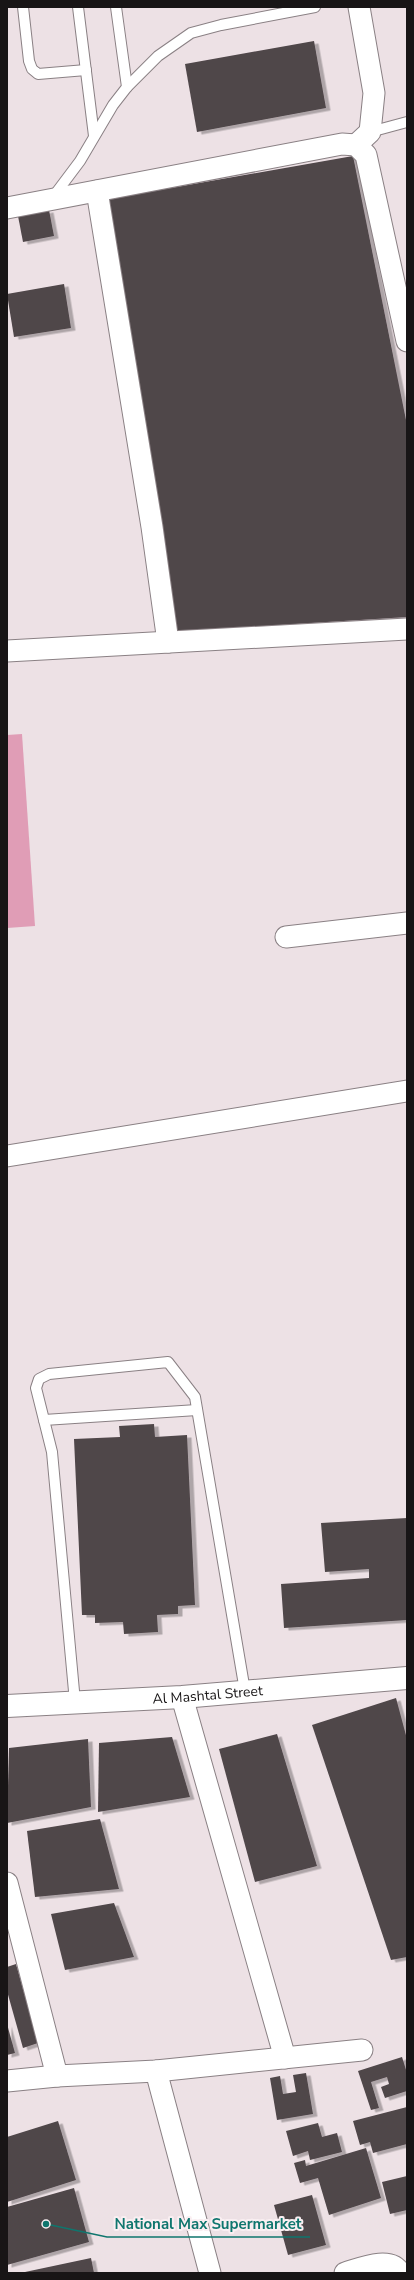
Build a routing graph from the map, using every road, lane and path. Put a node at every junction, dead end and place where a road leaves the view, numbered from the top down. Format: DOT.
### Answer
graph roads {
  1 [pos="23,7"];
  2 [pos="78,7"];
  3 [pos="116,7"];
  4 [pos="315,7"];
  5 [pos="359,7"];
  6 [pos="86,70"];
  7 [pos="127,87"];
  8 [pos="407,122"];
  9 [pos="94,136"];
  10 [pos="363,138"];
  11 [pos="97,191"];
  12 [pos="50,200"];
  13 [pos="7,208"];
  14 [pos="407,341"];
  15 [pos="407,629"];
  16 [pos="168,642"];
  17 [pos="7,652"];
  18 [pos="407,923"];
  19 [pos="286,937"];
  20 [pos="407,1091"];
  21 [pos="7,1156"];
  22 [pos="197,1410"];
  23 [pos="44,1420"];
  24 [pos="407,1678"];
  25 [pos="246,1691"];
  26 [pos="182,1697"];
  27 [pos="75,1702"];
  28 [pos="7,1706"];
  29 [pos="7,1883"];
  30 [pos="362,2050"];
  31 [pos="285,2058"];
  32 [pos="156,2071"];
  33 [pos="57,2076"];
  34 [pos="7,2081"];
  35 [pos="210,2273"];
  36 [pos="345,2273"];
  37 [pos="400,2273"];
  1 -- 6 [label="lane"];
  2 -- 6 [label="lane"];
  3 -- 7 [label="lane"];
  4 -- 7 [label="lane"];
  5 -- 10 [label="street"];
  6 -- 9 [label="lane"];
  7 -- 9 [label="lane"];
  8 -- 10 [label="lane"];
  9 -- 12 [label="lane"];
  10 -- 11 [label="street"];
  10 -- 14 [label="street"];
  11 -- 12 [label="street"];
  11 -- 16 [label="street"];
  12 -- 13 [label="street"];
  15 -- 16 [label="street"];
  16 -- 17 [label="street"];
  18 -- 19 [label="street"];
  20 -- 21 [label="street"];
  22 -- 23 [label="lane"];
  22 -- 23 [label="lane"];
  22 -- 25 [label="lane"];
  23 -- 27 [label="lane"];
  24 -- 25 [label="main road, Al Mashtal Street"];
  25 -- 26 [label="main road, Al Mashtal Street"];
  26 -- 27 [label="main road, Al Mashtal Street"];
  26 -- 31 [label="street"];
  27 -- 28 [label="main road, Al Mashtal Street"];
  29 -- 33 [label="street"];
  30 -- 31 [label="street"];
  31 -- 32 [label="street"];
  32 -- 33 [label="street"];
  32 -- 35 [label="street"];
  33 -- 34 [label="street"];
  36 -- 37 [label="street"];
}
